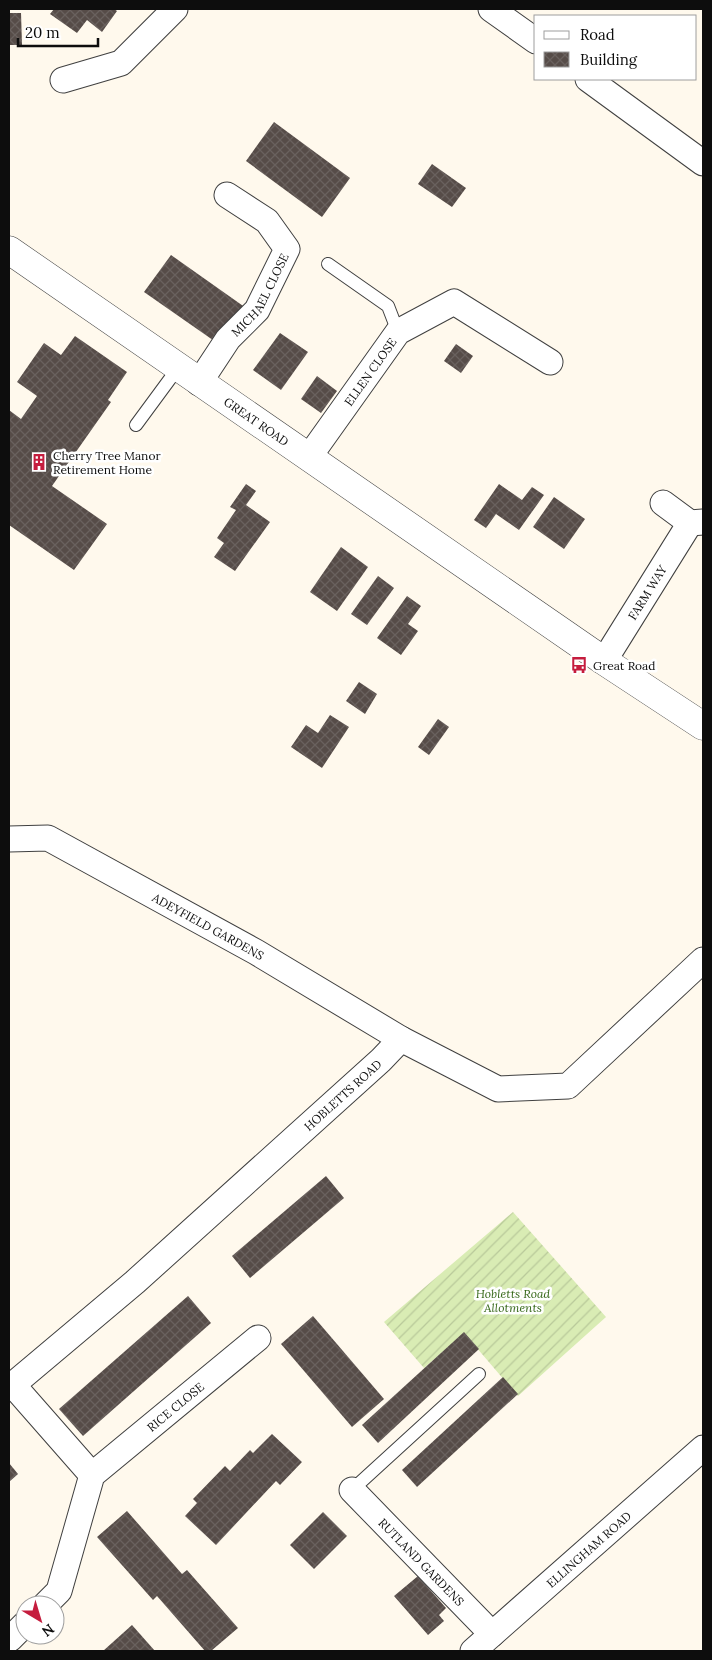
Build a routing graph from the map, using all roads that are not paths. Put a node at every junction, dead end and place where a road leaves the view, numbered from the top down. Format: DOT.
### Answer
graph roads {
  1 [pos="175,9"];
  2 [pos="491,9"];
  3 [pos="534,40"];
  4 [pos="63,80"];
  5 [pos="589,80"];
  6 [pos="703,163"];
  7 [pos="228,195"];
  8 [pos="9,250"];
  9 [pos="328,264"];
  10 [pos="398,332"];
  11 [pos="550,362"];
  12 [pos="189,375"];
  13 [pos="136,425"];
  14 [pos="309,458"];
  15 [pos="663,503"];
  16 [pos="697,523"];
  17 [pos="604,660"];
  18 [pos="703,726"];
  19 [pos="9,839"];
  20 [pos="703,960"];
  21 [pos="401,1040"];
  22 [pos="258,1338"];
  23 [pos="478,1374"];
  24 [pos="11,1387"];
  25 [pos="703,1448"];
  26 [pos="92,1475"];
  27 [pos="352,1490"];
  28 [pos="55,1595"];
  29 [pos="492,1634"];
  30 [pos="473,1651"];
  1 -- 4 [label="street"];
  2 -- 3 [label="street"];
  5 -- 6 [label="street"];
  7 -- 12 [label="street, MICHAEL CLOSE"];
  8 -- 12 [label="street, GREAT ROAD"];
  9 -- 10 [label="lane"];
  10 -- 11 [label="street, ELLEN CLOSE"];
  10 -- 14 [label="street, ELLEN CLOSE"];
  12 -- 13 [label="lane"];
  12 -- 14 [label="street, GREAT ROAD"];
  14 -- 17 [label="street, GREAT ROAD"];
  15 -- 16 [label="street, FARM WAY"];
  16 -- 17 [label="street, FARM WAY"];
  17 -- 18 [label="street, GREAT ROAD"];
  19 -- 21 [label="street, ADEYFIELD GARDENS"];
  20 -- 21 [label="street"];
  21 -- 24 [label="street, HOBLETTS ROAD"];
  22 -- 26 [label="street, RICE CLOSE"];
  23 -- 27 [label="lane"];
  24 -- 26 [label="street"];
  25 -- 29 [label="street, ELLINGHAM ROAD"];
  26 -- 28 [label="street"];
  27 -- 29 [label="street, RUTLAND GARDENS"];
  29 -- 30 [label="street, ELLINGHAM ROAD"];
}
